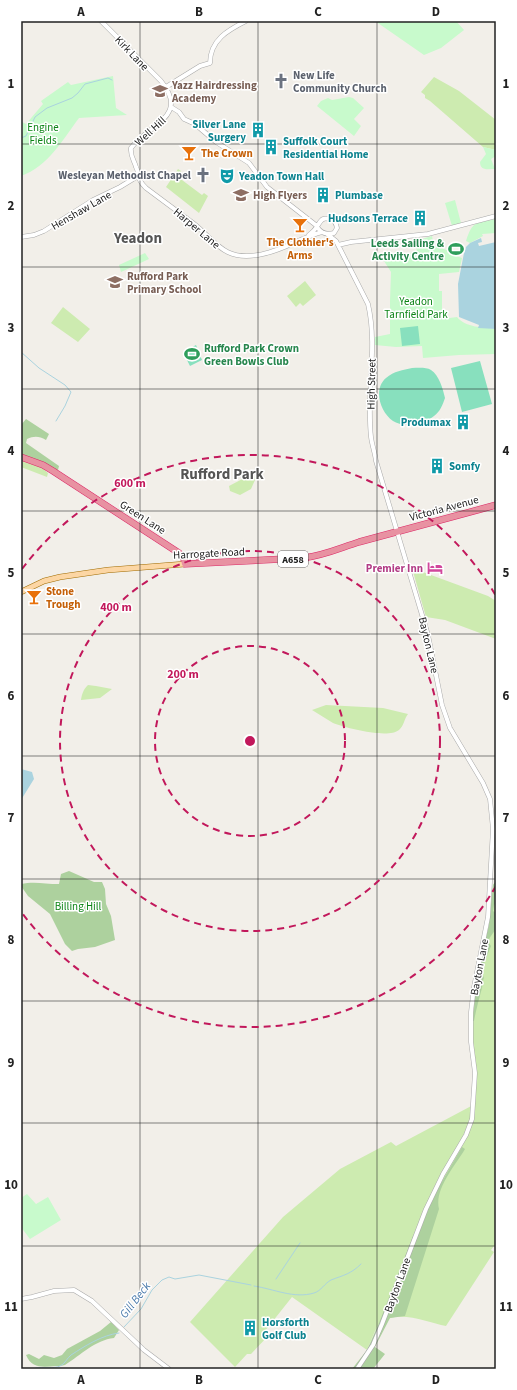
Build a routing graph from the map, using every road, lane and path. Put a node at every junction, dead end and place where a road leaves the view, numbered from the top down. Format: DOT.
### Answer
graph roads {
  1 [pos="101,21"];
  2 [pos="246,21"];
  3 [pos="166,87"];
  4 [pos="171,107"];
  5 [pos="132,156"];
  6 [pos="138,176"];
  7 [pos="496,216"];
  8 [pos="317,226"];
  9 [pos="336,230"];
  10 [pos="322,232"];
  11 [pos="327,234"];
  12 [pos="308,236"];
  13 [pos="21,237"];
  14 [pos="337,243"];
  15 [pos="21,457"];
  16 [pos="496,505"];
  17 [pos="398,531"];
  18 [pos="185,564"];
  19 [pos="21,592"];
  20 [pos="21,1299"];
  21 [pos="169,1369"];
  22 [pos="357,1369"];
  1 -- 3 [label="street, Kirk Lane"];
  2 -- 3 [label="street"];
  3 -- 4 [label="street, Kirk Lane"];
  4 -- 5 [label="street, Well Hill"];
  4 -- 8 [label="street, High Street"];
  5 -- 6 [label="street, Harper Lane"];
  6 -- 12 [label="street, Harper Lane"];
  6 -- 13 [label="street, Henshaw Lane"];
  7 -- 14 [label="street"];
  8 -- 9 [label="street"];
  8 -- 10 [label="street, High Street"];
  8 -- 12 [label="street, Harper Lane"];
  9 -- 11 [label="street"];
  9 -- 14 [label="street, High Street"];
  10 -- 11 [label="street, High Street"];
  10 -- 12 [label="street, Harper Lane"];
  11 -- 14 [label="street, High Street"];
  14 -- 17 [label="street, High Street"];
  15 -- 18 [label="highway, Green Lane"];
  16 -- 17 [label="highway, Victoria Avenue / A658"];
  17 -- 18 [label="highway, Harrogate Road / A658"];
  17 -- 22 [label="street, Bayton Lane"];
  18 -- 19 [label="main road, Harrogate Road"];
  20 -- 21 [label="street"];
}
